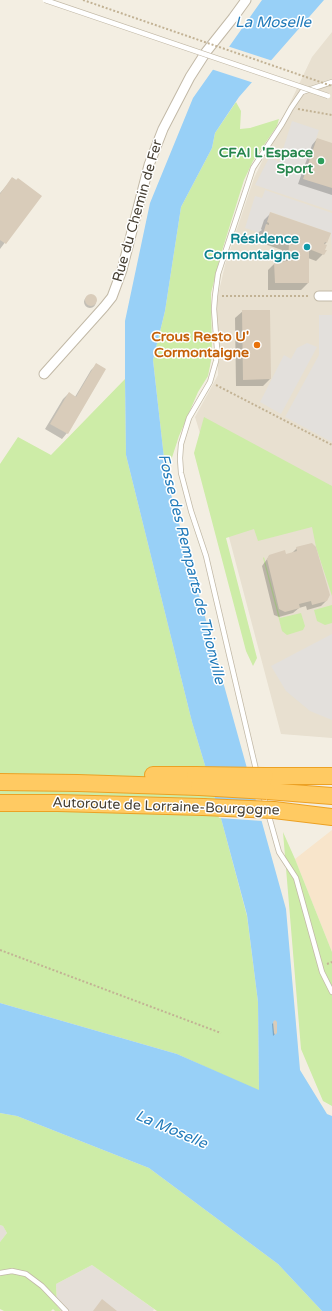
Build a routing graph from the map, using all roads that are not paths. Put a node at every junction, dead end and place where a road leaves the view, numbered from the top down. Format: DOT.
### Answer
graph roads {
  1 [pos="44,0"];
  2 [pos="246,0"];
  3 [pos="332,82"];
  4 [pos="330,96"];
  5 [pos="319,296"];
  6 [pos="332,296"];
  7 [pos="44,374"];
  8 [pos="332,776"];
  9 [pos="0,782"];
  10 [pos="263,783"];
  11 [pos="332,796"];
  12 [pos="0,803"];
  13 [pos="332,816"];
  14 [pos="332,992"];
  15 [pos="0,1273"];
  16 [pos="66,1311"];
  1 -- 4 [label="lane, bridge"];
  2 -- 7 [label="street, Rue du Chemin de Fer"];
  3 -- 10 [label="lane"];
  5 -- 6 [label="street"];
  8 -- 10 [label="highway"];
  9 -- 10 [label="highway, Autoroute de Lorraine-Bourgogne, bridge"];
  10 -- 11 [label="highway, Autoroute de Lorraine-Bourgogne"];
  10 -- 14 [label="lane"];
  12 -- 13 [label="highway, Autoroute de Lorraine-Bourgogne, bridge"];
  15 -- 16 [label="lane"];
}
